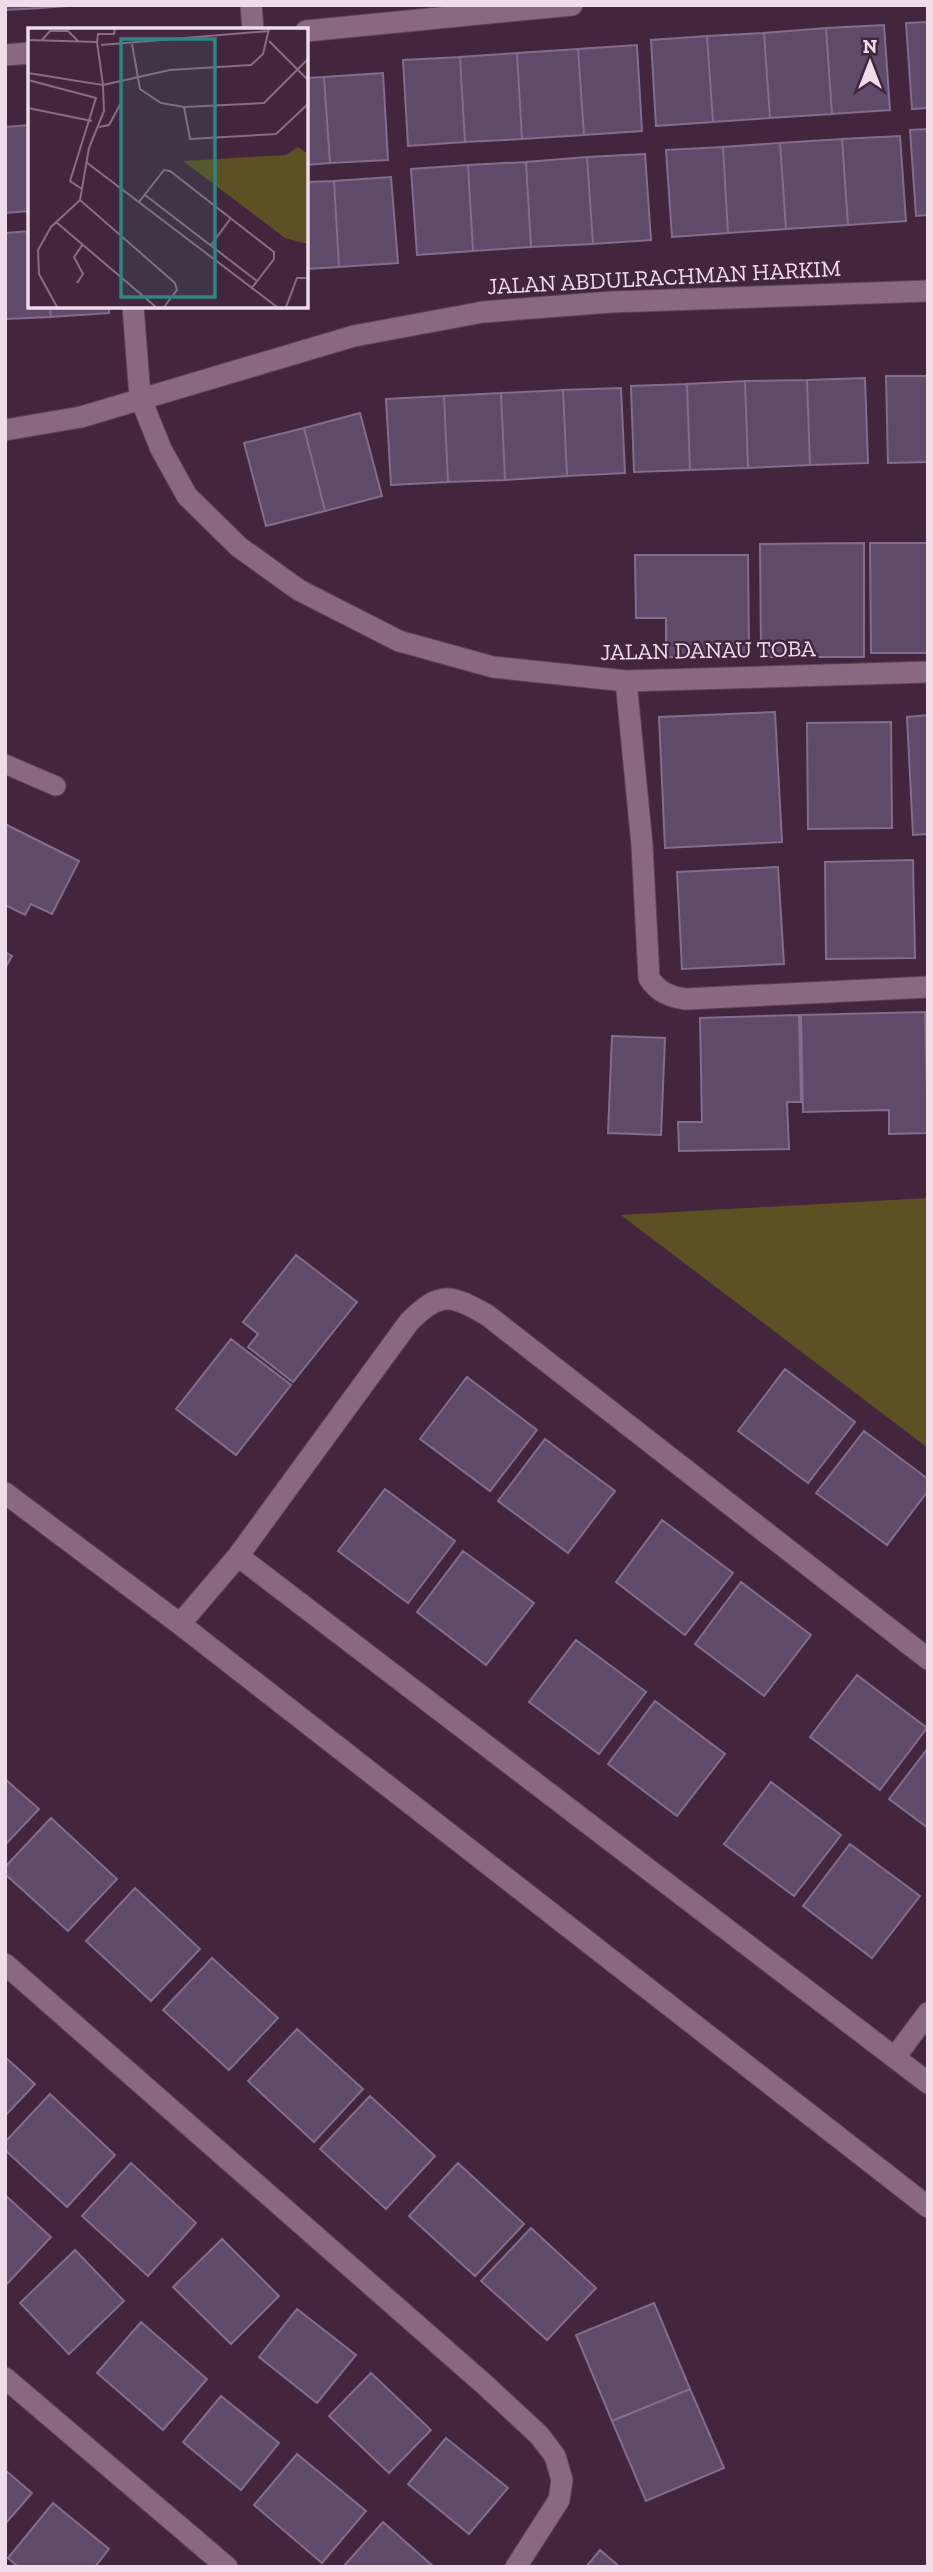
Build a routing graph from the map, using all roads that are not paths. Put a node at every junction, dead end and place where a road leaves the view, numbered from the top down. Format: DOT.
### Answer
graph roads {
  1 [pos="251,5"];
  2 [pos="572,5"];
  3 [pos="253,28"];
  4 [pos="308,31"];
  5 [pos="28,53"];
  6 [pos="5,55"];
  7 [pos="928,291"];
  8 [pos="133,308"];
  9 [pos="140,397"];
  10 [pos="5,430"];
  11 [pos="928,672"];
  12 [pos="626,681"];
  13 [pos="5,764"];
  14 [pos="56,786"];
  15 [pos="928,988"];
  16 [pos="5,1493"];
  17 [pos="238,1556"];
  18 [pos="180,1624"];
  19 [pos="928,1659"];
  20 [pos="5,1964"];
  21 [pos="928,2013"];
  22 [pos="895,2057"];
  23 [pos="928,2083"];
  24 [pos="928,2207"];
  25 [pos="5,2378"];
  26 [pos="227,2567"];
  27 [pos="516,2567"];
  1 -- 3 [label="street"];
  2 -- 4 [label="street"];
  5 -- 6 [label="street"];
  7 -- 9 [label="street, JALAN ABDULRACHMAN HARKIM"];
  8 -- 9 [label="street, JALAN DANAU TOBA"];
  9 -- 10 [label="street, JALAN ABDULRACHMAN HARKIM"];
  9 -- 12 [label="street, JALAN DANAU TOBA"];
  11 -- 12 [label="street, JALAN DANAU TOBA"];
  12 -- 15 [label="street"];
  13 -- 14 [label="lane"];
  16 -- 18 [label="street"];
  17 -- 18 [label="street"];
  17 -- 19 [label="street"];
  17 -- 22 [label="street"];
  18 -- 24 [label="street"];
  20 -- 27 [label="street"];
  21 -- 22 [label="street"];
  22 -- 23 [label="street"];
  25 -- 26 [label="street"];
}
